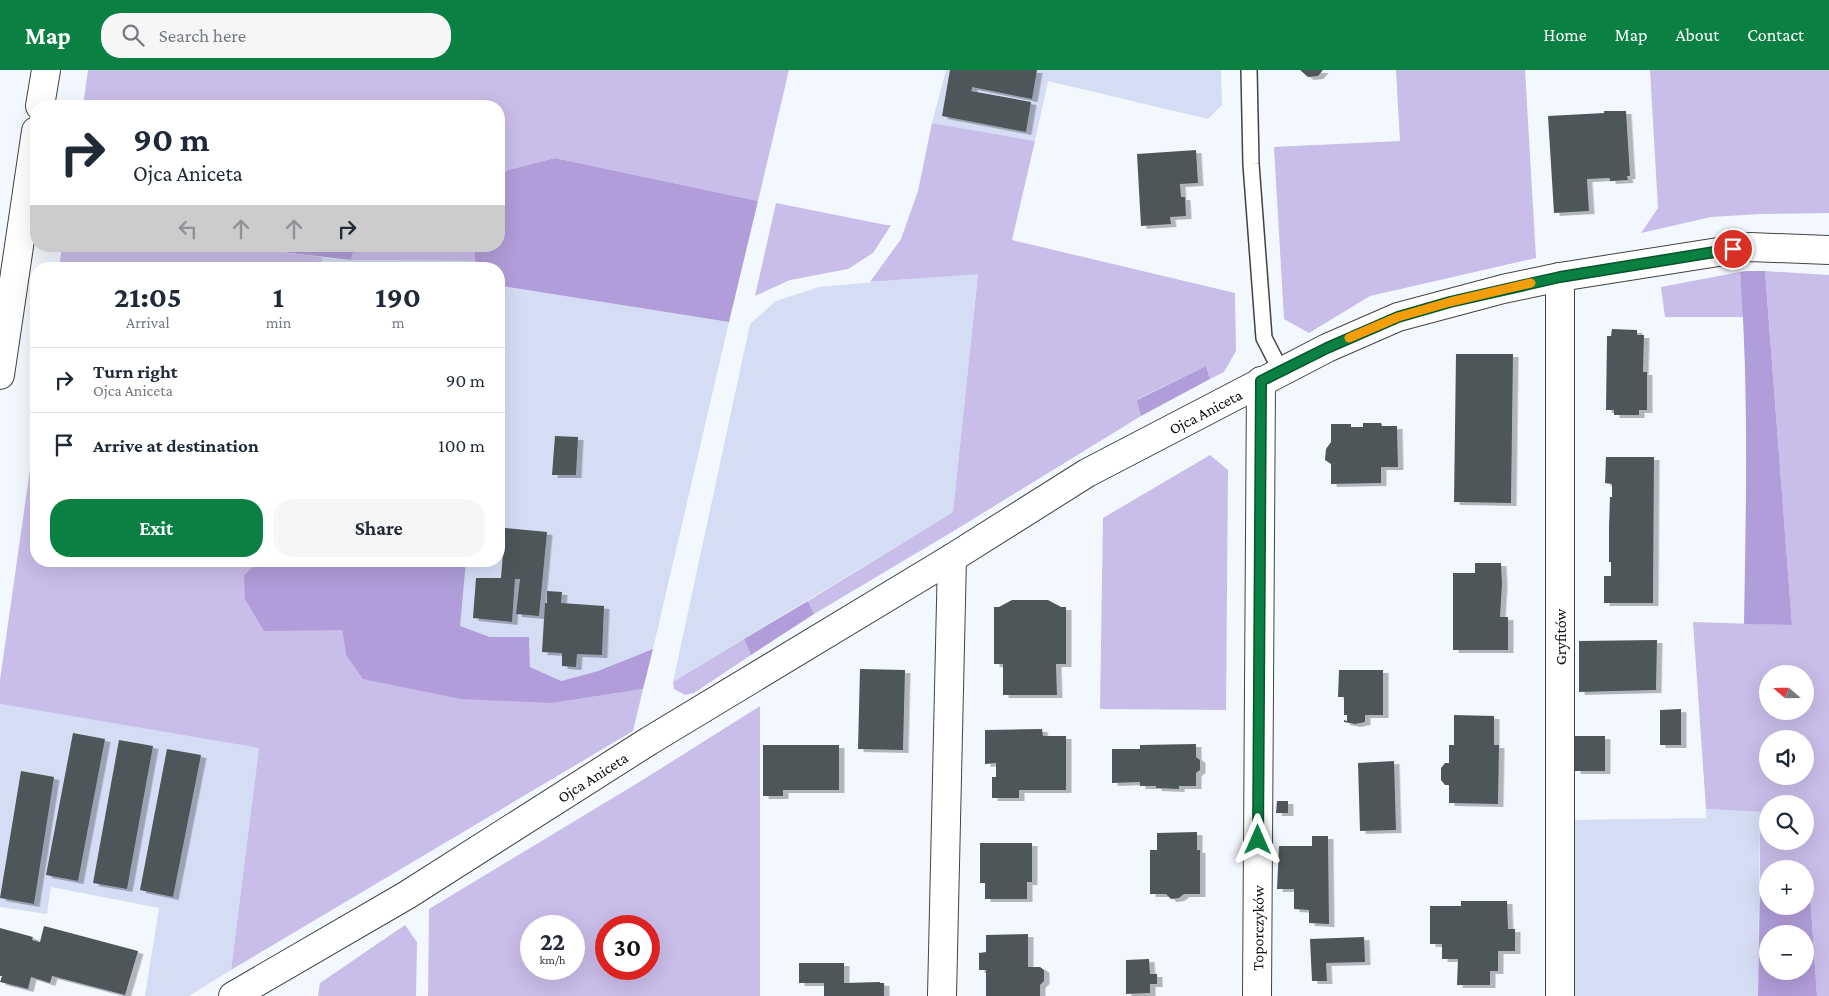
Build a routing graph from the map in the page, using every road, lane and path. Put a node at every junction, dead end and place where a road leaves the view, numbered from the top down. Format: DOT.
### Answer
graph roads {
  1 [pos="46,70"];
  2 [pos="1249,70"];
  3 [pos="41,100"];
  4 [pos="30,172"];
  5 [pos="1829,250"];
  6 [pos="1560,277"];
  7 [pos="0,375"];
  8 [pos="1271,376"];
  9 [pos="952,558"];
  10 [pos="232,996"];
  11 [pos="942,996"];
  12 [pos="1257,996"];
  13 [pos="1560,996"];
  1 -- 3 [label="street"];
  2 -- 8 [label="lane"];
  4 -- 7 [label="street"];
  5 -- 6 [label="street, Ojca Aniceta"];
  6 -- 8 [label="street, Ojca Aniceta"];
  6 -- 13 [label="street, Gryfitów"];
  8 -- 9 [label="street, Ojca Aniceta"];
  8 -- 12 [label="street, Toporczyków"];
  9 -- 10 [label="street, Ojca Aniceta"];
  9 -- 11 [label="street"];
}
